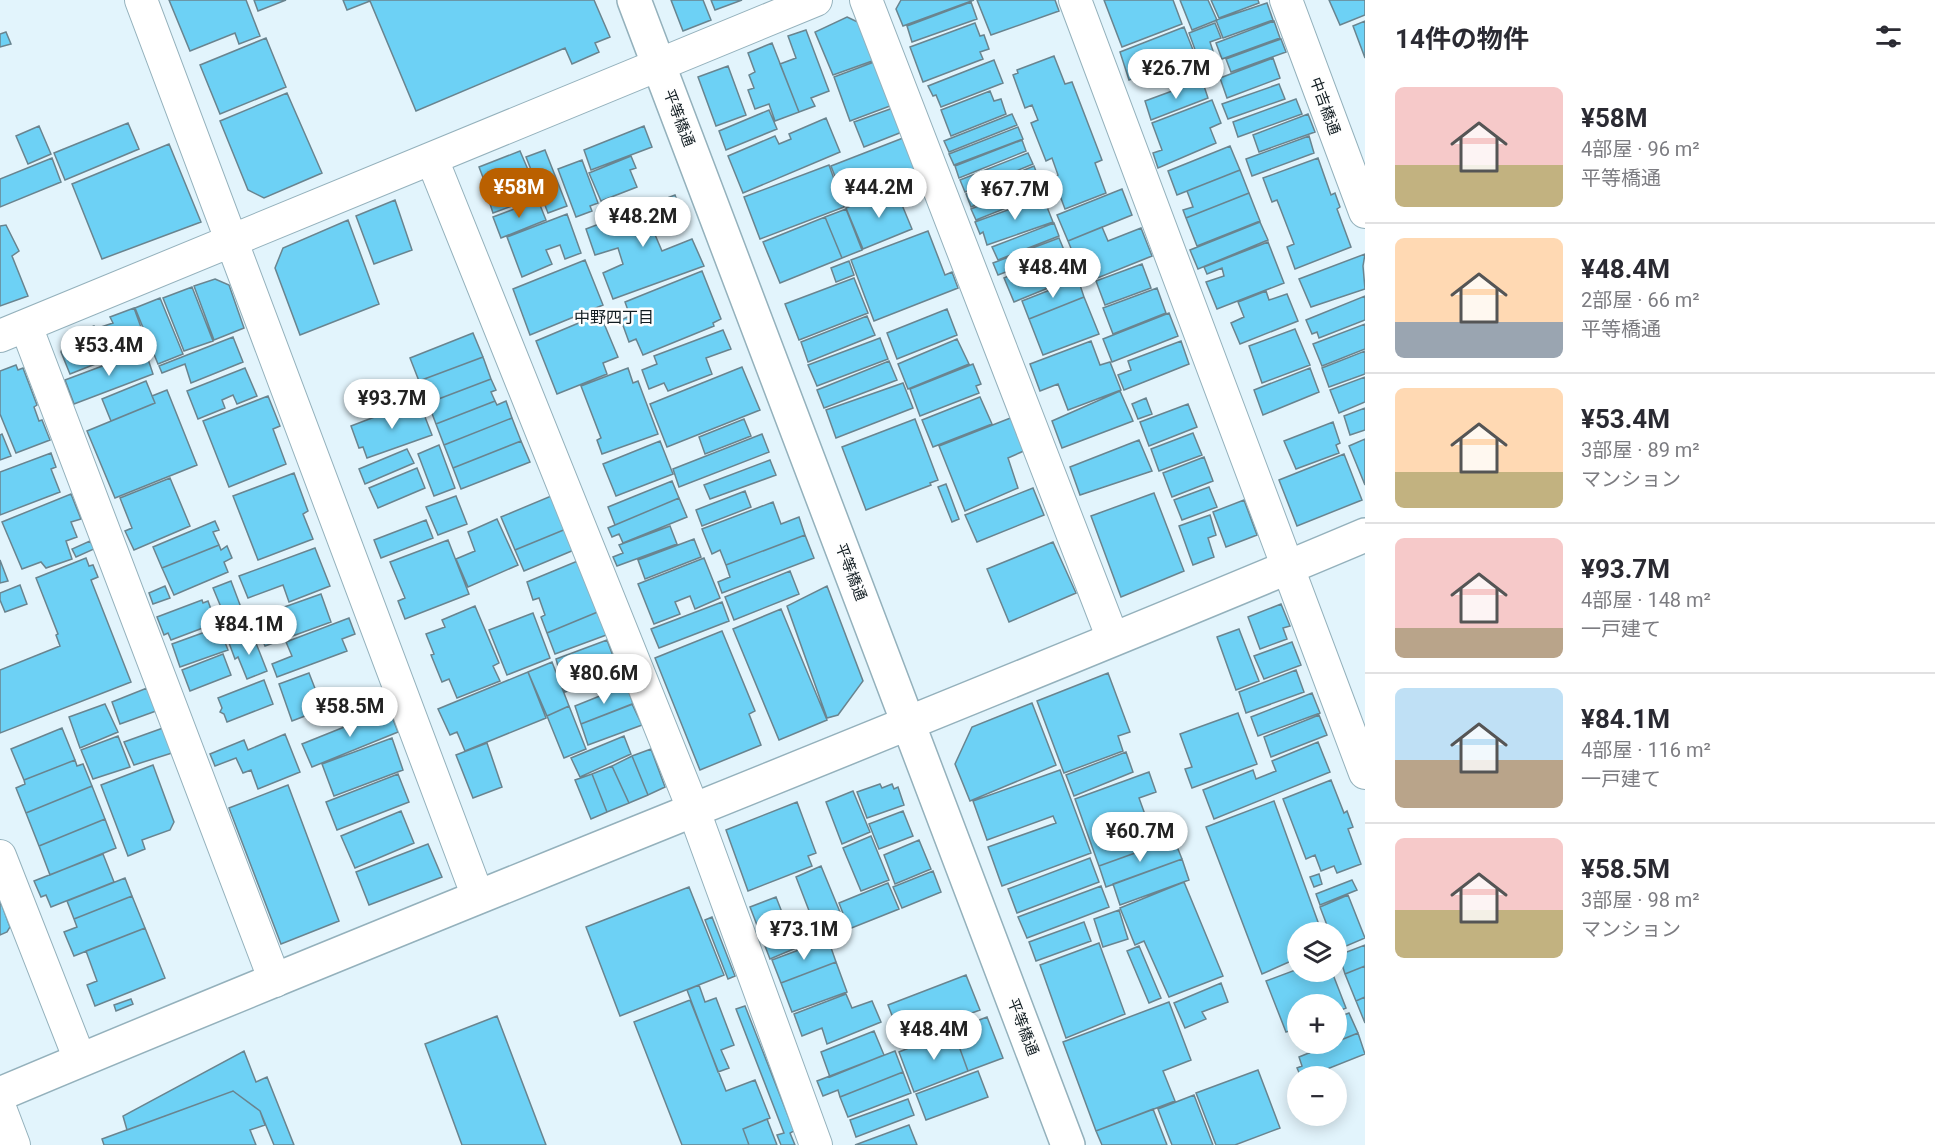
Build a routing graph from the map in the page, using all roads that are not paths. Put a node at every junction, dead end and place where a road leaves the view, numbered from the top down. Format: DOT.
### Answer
graph roads {
  1 [pos="141,0"];
  2 [pos="634,0"];
  3 [pos="816,0"];
  4 [pos="866,0"];
  5 [pos="1075,0"];
  6 [pos="1286,0"];
  7 [pos="659,64"];
  8 [pos="432,159"];
  9 [pos="1365,212"];
  10 [pos="232,241"];
  11 [pos="13,331"];
  12 [pos="1365,535"];
  13 [pos="1288,567"];
  14 [pos="1113,639"];
  15 [pos="909,724"];
  16 [pos="1365,773"];
  17 [pos="694,811"];
  18 [pos="0,856"];
  19 [pos="478,897"];
  20 [pos="274,981"];
  21 [pos="80,1060"];
  22 [pos="0,1094"];
  23 [pos="0,1108"];
  24 [pos="14,1145"];
  25 [pos="816,1145"];
  26 [pos="1068,1145"];
  1 -- 10 [label="street"];
  2 -- 7 [label="street, 平等橋通"];
  3 -- 7 [label="street"];
  4 -- 14 [label="street"];
  5 -- 13 [label="street"];
  6 -- 9 [label="street, 中吉橋通"];
  7 -- 8 [label="street"];
  7 -- 15 [label="street, 平等橋通"];
  8 -- 10 [label="street"];
  8 -- 17 [label="street"];
  10 -- 11 [label="street"];
  10 -- 19 [label="street"];
  11 -- 20 [label="street"];
  12 -- 13 [label="street"];
  13 -- 14 [label="street"];
  13 -- 16 [label="street"];
  14 -- 15 [label="street"];
  15 -- 17 [label="street"];
  15 -- 26 [label="street, 平等橋通"];
  17 -- 19 [label="street"];
  17 -- 25 [label="street"];
  18 -- 21 [label="street"];
  19 -- 20 [label="street"];
  20 -- 21 [label="street"];
  21 -- 22 [label="street"];
  23 -- 24 [label="street"];
}
